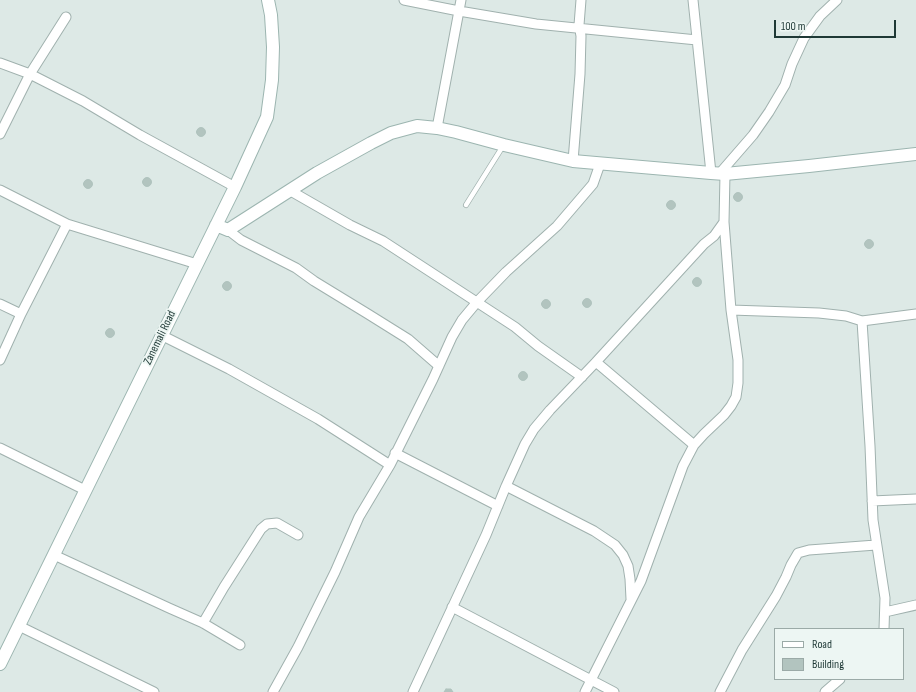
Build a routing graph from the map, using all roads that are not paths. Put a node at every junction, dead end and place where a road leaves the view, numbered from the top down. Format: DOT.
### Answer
graph roads {
  1 [pos="268,0"];
  2 [pos="404,0"];
  3 [pos="461,0"];
  4 [pos="582,0"];
  5 [pos="694,0"];
  6 [pos="838,0"];
  7 [pos="459,11"];
  8 [pos="66,17"];
  9 [pos="580,29"];
  10 [pos="697,40"];
  11 [pos="0,63"];
  12 [pos="30,74"];
  13 [pos="437,128"];
  14 [pos="0,134"];
  15 [pos="504,145"];
  16 [pos="916,154"];
  17 [pos="573,161"];
  18 [pos="600,164"];
  19 [pos="719,174"];
  20 [pos="235,187"];
  21 [pos="0,190"];
  22 [pos="289,190"];
  23 [pos="466,205"];
  24 [pos="724,222"];
  25 [pos="66,224"];
  26 [pos="222,227"];
  27 [pos="197,264"];
  28 [pos="477,302"];
  29 [pos="0,304"];
  30 [pos="731,310"];
  31 [pos="21,314"];
  32 [pos="916,314"];
  33 [pos="862,321"];
  34 [pos="161,335"];
  35 [pos="0,360"];
  36 [pos="596,362"];
  37 [pos="439,366"];
  38 [pos="582,377"];
  39 [pos="694,446"];
  40 [pos="0,448"];
  41 [pos="395,453"];
  42 [pos="390,465"];
  43 [pos="506,486"];
  44 [pos="85,490"];
  45 [pos="916,500"];
  46 [pos="872,501"];
  47 [pos="498,506"];
  48 [pos="298,535"];
  49 [pos="876,545"];
  50 [pos="54,555"];
  51 [pos="631,601"];
  52 [pos="916,606"];
  53 [pos="452,607"];
  54 [pos="885,612"];
  55 [pos="203,622"];
  56 [pos="19,626"];
  57 [pos="884,628"];
  58 [pos="240,645"];
  59 [pos="0,664"];
  60 [pos="591,679"];
  61 [pos="839,680"];
  62 [pos="154,692"];
  63 [pos="273,692"];
  64 [pos="413,692"];
  65 [pos="584,692"];
  66 [pos="614,692"];
  67 [pos="720,692"];
  68 [pos="825,692"];
  1 -- 20 [label="street, Zanemali Road"];
  2 -- 7 [label="street"];
  3 -- 7 [label="street"];
  4 -- 9 [label="street"];
  5 -- 10 [label="street"];
  6 -- 19 [label="street"];
  7 -- 9 [label="street"];
  7 -- 13 [label="street"];
  8 -- 12 [label="street"];
  9 -- 10 [label="street"];
  9 -- 17 [label="street"];
  10 -- 19 [label="street"];
  11 -- 12 [label="street"];
  12 -- 14 [label="street"];
  12 -- 20 [label="street"];
  13 -- 15 [label="street"];
  13 -- 22 [label="street"];
  15 -- 17 [label="street"];
  15 -- 23 [label="lane"];
  16 -- 19 [label="street"];
  17 -- 18 [label="street"];
  18 -- 19 [label="street"];
  18 -- 28 [label="street"];
  19 -- 24 [label="street"];
  20 -- 26 [label="street, Zanemali Road"];
  21 -- 25 [label="street"];
  22 -- 26 [label="street"];
  22 -- 28 [label="street"];
  24 -- 30 [label="street"];
  24 -- 36 [label="street"];
  25 -- 27 [label="street"];
  25 -- 31 [label="street"];
  26 -- 27 [label="street, Zanemali Road"];
  26 -- 37 [label="street"];
  27 -- 34 [label="street, Zanemali Road"];
  28 -- 37 [label="street"];
  28 -- 38 [label="street"];
  29 -- 31 [label="street"];
  30 -- 33 [label="street"];
  30 -- 39 [label="street"];
  31 -- 35 [label="street"];
  32 -- 33 [label="street"];
  33 -- 46 [label="street"];
  34 -- 42 [label="street"];
  34 -- 44 [label="street, Zanemali Road"];
  36 -- 38 [label="street"];
  36 -- 39 [label="street"];
  37 -- 41 [label="street"];
  38 -- 43 [label="street"];
  39 -- 51 [label="street"];
  40 -- 44 [label="street"];
  41 -- 42 [label="street"];
  41 -- 47 [label="street"];
  42 -- 63 [label="street"];
  43 -- 47 [label="street"];
  43 -- 51 [label="street"];
  44 -- 50 [label="street, Zanemali Road"];
  45 -- 46 [label="street"];
  46 -- 49 [label="street"];
  47 -- 53 [label="street"];
  48 -- 55 [label="street"];
  49 -- 54 [label="street"];
  49 -- 67 [label="street"];
  50 -- 55 [label="street"];
  50 -- 56 [label="street, Zanemali Road"];
  51 -- 60 [label="street"];
  52 -- 54 [label="street"];
  53 -- 60 [label="street"];
  53 -- 64 [label="street"];
  54 -- 57 [label="street"];
  55 -- 58 [label="street"];
  56 -- 59 [label="street, Zanemali Road"];
  56 -- 62 [label="street"];
  60 -- 65 [label="street"];
  60 -- 66 [label="street"];
  61 -- 68 [label="street"];
}
